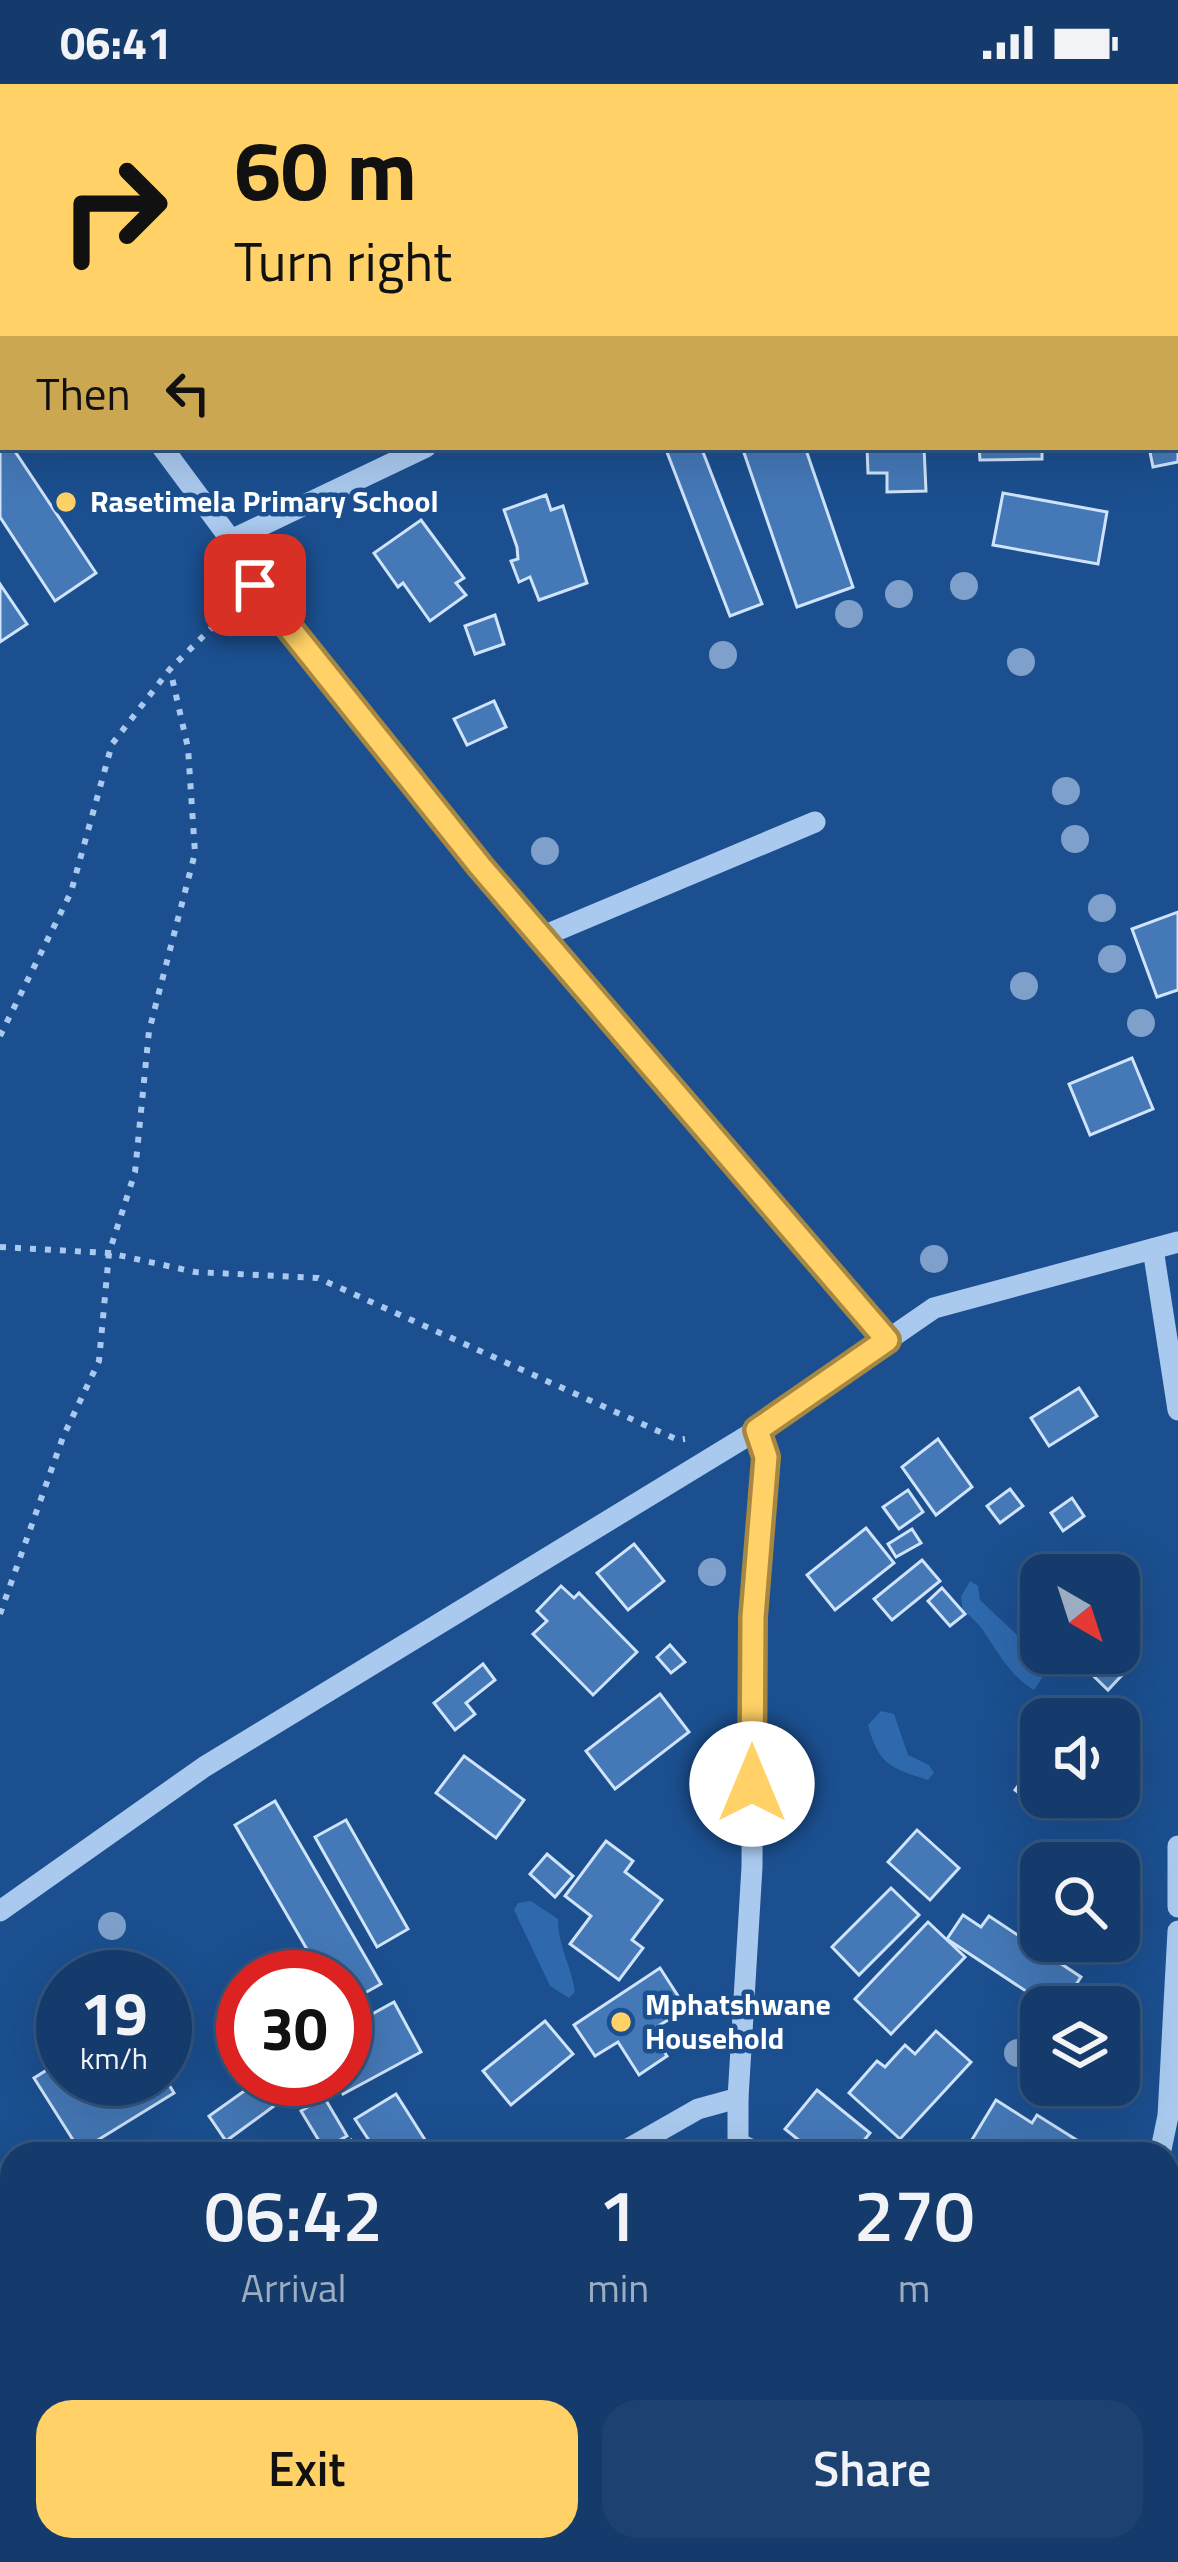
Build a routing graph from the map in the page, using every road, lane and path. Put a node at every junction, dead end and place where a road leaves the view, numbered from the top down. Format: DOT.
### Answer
graph roads {
  1 [pos="164,450"];
  2 [pos="420,450"];
  3 [pos="231,541"];
  4 [pos="255,585"];
  5 [pos="170,669"];
  6 [pos="815,822"];
  7 [pos="541,937"];
  8 [pos="0,1036"];
  9 [pos="1178,1242"];
  10 [pos="0,1247"];
  11 [pos="1153,1249"];
  12 [pos="109,1253"];
  13 [pos="887,1340"];
  14 [pos="1178,1410"];
  15 [pos="757,1430"];
  16 [pos="698,1438"];
  17 [pos="0,1614"];
  18 [pos="1178,1846"];
  19 [pos="1178,1907"];
  20 [pos="0,1911"];
  21 [pos="1178,1930"];
  22 [pos="738,2098"];
  23 [pos="641,2142"];
  24 [pos="739,2142"];
  25 [pos="1163,2142"];
  1 -- 3 [label="street"];
  2 -- 3 [label="street"];
  3 -- 4 [label="street"];
  4 -- 5 [label="path"];
  4 -- 7 [label="street"];
  5 -- 8 [label="path"];
  5 -- 12 [label="path"];
  6 -- 7 [label="street"];
  7 -- 13 [label="street"];
  9 -- 11 [label="street"];
  10 -- 12 [label="path"];
  11 -- 13 [label="street"];
  11 -- 14 [label="street"];
  12 -- 16 [label="path"];
  12 -- 17 [label="path"];
  13 -- 15 [label="street"];
  15 -- 20 [label="street"];
  15 -- 22 [label="street"];
  18 -- 19 [label="street"];
  21 -- 25 [label="street"];
  22 -- 23 [label="street"];
  22 -- 24 [label="street"];
}
